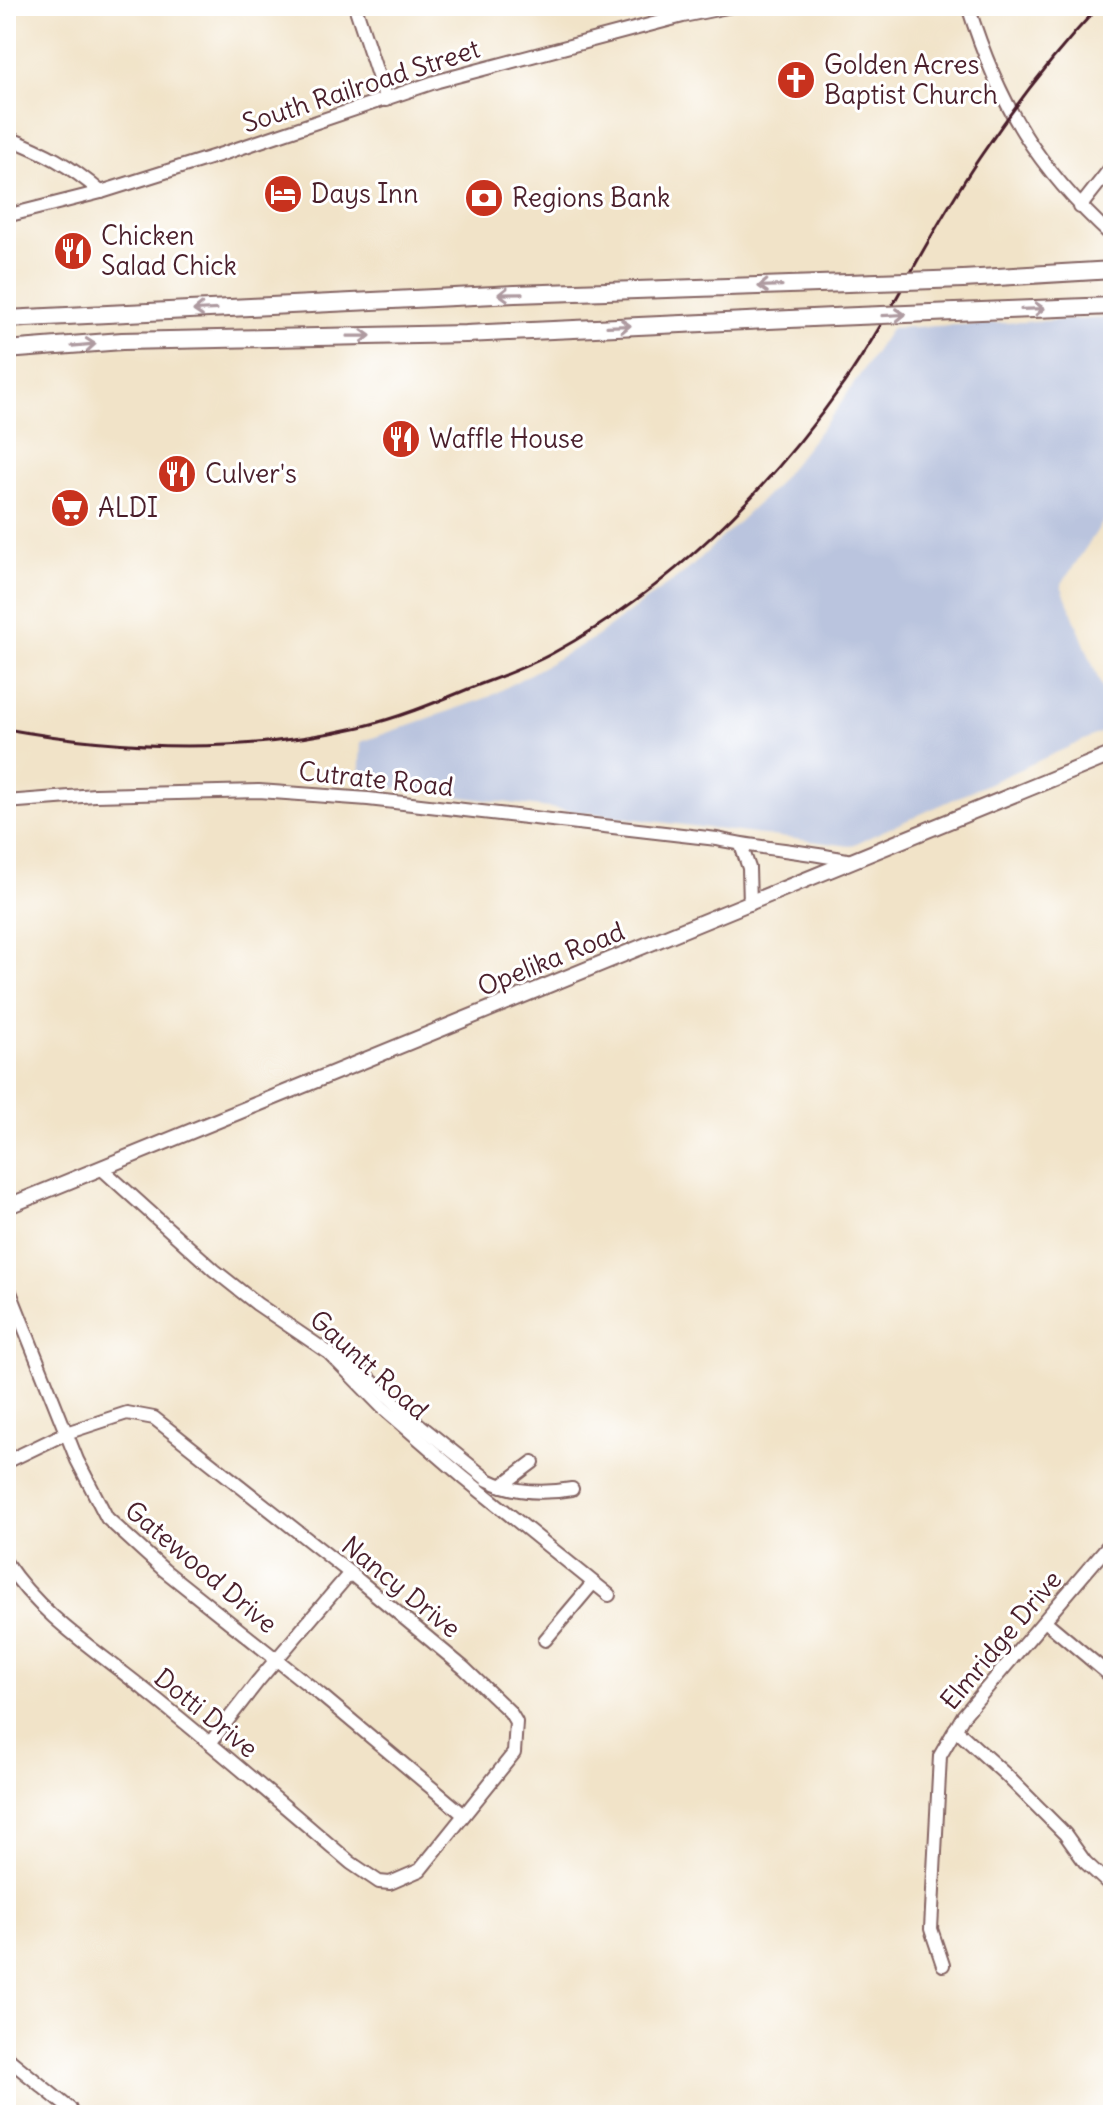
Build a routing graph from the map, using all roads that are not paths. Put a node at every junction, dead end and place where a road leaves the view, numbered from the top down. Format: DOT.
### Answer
graph roads {
  1 [pos="355,6"];
  2 [pos="732,6"];
  3 [pos="968,6"];
  4 [pos="682,11"];
  5 [pos="386,100"];
  6 [pos="6,137"];
  7 [pos="1113,165"];
  8 [pos="101,192"];
  9 [pos="1080,207"];
  10 [pos="6,216"];
  11 [pos="1113,237"];
  12 [pos="1113,270"];
  13 [pos="1113,306"];
  14 [pos="6,319"];
  15 [pos="6,350"];
  16 [pos="1113,754"];
  17 [pos="6,802"];
  18 [pos="741,845"];
  19 [pos="851,861"];
  20 [pos="750,904"];
  21 [pos="101,1168"];
  22 [pos="6,1207"];
  23 [pos="6,1282"];
  24 [pos="339,1361"];
  25 [pos="66,1433"];
  26 [pos="6,1462"];
  27 [pos="533,1462"];
  28 [pos="501,1486"];
  29 [pos="572,1489"];
  30 [pos="1113,1540"];
  31 [pos="6,1563"];
  32 [pos="350,1573"];
  33 [pos="593,1583"];
  34 [pos="609,1595"];
  35 [pos="1045,1621"];
  36 [pos="545,1640"];
  37 [pos="276,1660"];
  38 [pos="1113,1678"];
  39 [pos="955,1729"];
  40 [pos="210,1743"];
  41 [pos="464,1815"];
  42 [pos="390,1883"];
  43 [pos="1113,1888"];
  44 [pos="943,1965"];
  45 [pos="6,2057"];
  46 [pos="70,2109"];
  1 -- 5 [label="street"];
  2 -- 4 [label="street, South Railroad Street"];
  3 -- 9 [label="street"];
  4 -- 5 [label="street, South Railroad Street"];
  5 -- 8 [label="street, South Railroad Street"];
  6 -- 8 [label="street"];
  7 -- 9 [label="street"];
  8 -- 10 [label="street, South Railroad Street"];
  9 -- 11 [label="street"];
  12 -- 14 [label="highway, one-way, bridge"];
  15 -- 13 [label="highway, one-way, bridge"];
  16 -- 19 [label="main road, Opelika Road"];
  17 -- 18 [label="street, Cutrate Road"];
  18 -- 19 [label="street, Cutrate Road"];
  18 -- 20 [label="street"];
  19 -- 20 [label="main road, Opelika Road"];
  20 -- 21 [label="main road, Opelika Road"];
  21 -- 22 [label="main road, Opelika Road"];
  21 -- 24 [label="street, Gauntt Road"];
  23 -- 25 [label="street, Gatewood Drive"];
  24 -- 28 [label="street"];
  24 -- 33 [label="street, Gauntt Road"];
  25 -- 26 [label="street"];
  25 -- 32 [label="street, Nancy Drive"];
  25 -- 37 [label="street, Gatewood Drive"];
  27 -- 28 [label="street"];
  28 -- 29 [label="street"];
  30 -- 35 [label="street, Elmridge Drive"];
  31 -- 40 [label="street, Dotti Drive"];
  32 -- 37 [label="street"];
  32 -- 41 [label="street, Nancy Drive"];
  33 -- 34 [label="street, Gauntt Road"];
  33 -- 36 [label="street"];
  35 -- 38 [label="street"];
  35 -- 39 [label="street, Elmridge Drive"];
  37 -- 40 [label="street"];
  37 -- 41 [label="street, Gatewood Drive"];
  39 -- 43 [label="street"];
  39 -- 44 [label="street, Elmridge Drive"];
  40 -- 42 [label="street, Dotti Drive"];
  41 -- 42 [label="street, Nancy Drive"];
  45 -- 46 [label="street"];
}
